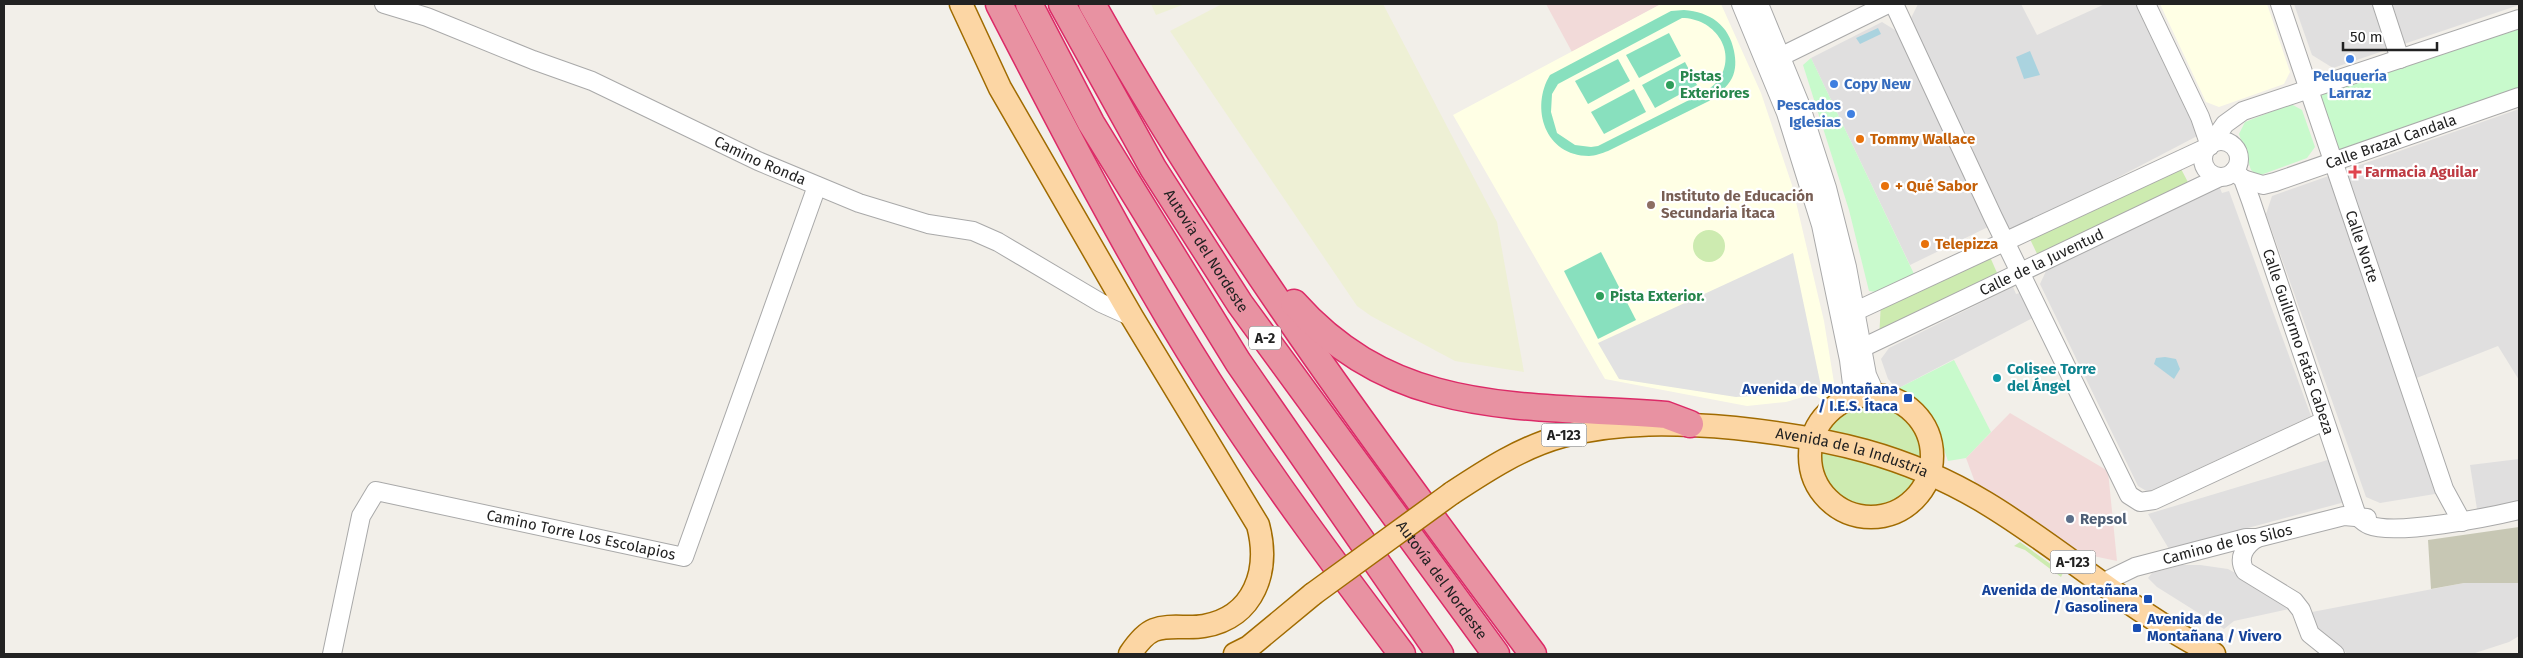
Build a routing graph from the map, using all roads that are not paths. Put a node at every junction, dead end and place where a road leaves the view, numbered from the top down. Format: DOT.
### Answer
graph roads {
  1 [pos="384,4"];
  2 [pos="961,4"];
  3 [pos="999,4"];
  4 [pos="1028,4"];
  5 [pos="1062,4"];
  6 [pos="1092,4"];
  7 [pos="1741,4"];
  8 [pos="1759,4"];
  9 [pos="1888,4"];
  10 [pos="1894,4"];
  11 [pos="2146,4"];
  12 [pos="2280,4"];
  13 [pos="2382,4"];
  14 [pos="2516,4"];
  15 [pos="2519,13"];
  16 [pos="2519,19"];
  17 [pos="1782,56"];
  18 [pos="2400,59"];
  19 [pos="2309,90"];
  20 [pos="2519,97"];
  21 [pos="2210,146"];
  22 [pos="2334,160"];
  23 [pos="2232,175"];
  24 [pos="2263,184"];
  25 [pos="817,186"];
  26 [pos="2251,201"];
  27 [pos="1223,222"];
  28 [pos="2006,243"];
  29 [pos="1828,255"];
  30 [pos="1847,267"];
  31 [pos="2020,273"];
  32 [pos="1856,312"];
  33 [pos="1132,317"];
  34 [pos="1862,348"];
  35 [pos="1876,395"];
  36 [pos="1848,400"];
  37 [pos="2324,421"];
  38 [pos="1690,424"];
  39 [pos="1811,438"];
  40 [pos="1930,473"];
  41 [pos="2444,489"];
  42 [pos="2519,501"];
  43 [pos="2519,510"];
  44 [pos="2437,514"];
  45 [pos="2357,516"];
  46 [pos="2459,517"];
  47 [pos="2256,538"];
  48 [pos="2102,583"];
  49 [pos="1357,594"];
  50 [pos="1136,651"];
  51 [pos="1242,652"];
  52 [pos="332,654"];
  53 [pos="1389,654"];
  54 [pos="1402,654"];
  55 [pos="1440,654"];
  56 [pos="1496,654"];
  57 [pos="1533,654"];
  58 [pos="2214,654"];
  59 [pos="2335,654"];
  1 -- 25 [label="street, Camino Ronda"];
  2 -- 33 [label="main road"];
  3 -- 49 [label="highway"];
  4 -- 55 [label="highway, A-2"];
  5 -- 56 [label="highway, Autovía del Nordeste / A-2"];
  6 -- 27 [label="highway"];
  7 -- 29 [label="street"];
  8 -- 17 [label="street"];
  9 -- 17 [label="street"];
  10 -- 28 [label="street"];
  11 -- 21 [label="street"];
  12 -- 19 [label="street, Calle Norte"];
  13 -- 18 [label="street"];
  14 -- 15 [label="street"];
  16 -- 18 [label="street"];
  17 -- 30 [label="street"];
  18 -- 19 [label="street"];
  19 -- 21 [label="street"];
  19 -- 22 [label="street, Calle Norte"];
  20 -- 22 [label="street, Calle Brazal Candala"];
  21 -- 23 [label="street"];
  21 -- 23 [label="street"];
  21 -- 28 [label="street"];
  22 -- 24 [label="street, Calle Brazal Candala"];
  22 -- 41 [label="street, Calle Norte"];
  23 -- 24 [label="street"];
  23 -- 26 [label="street, Calle Guillermo Fatás Cabeza"];
  23 -- 31 [label="street, Calle de la Juventud"];
  24 -- 26 [label="street"];
  25 -- 33 [label="street, Camino Ronda"];
  25 -- 52 [label="street, Camino Torre Los Escolapios"];
  26 -- 37 [label="street, Calle Guillermo Fatás Cabeza"];
  27 -- 38 [label="highway"];
  27 -- 57 [label="highway"];
  28 -- 31 [label="street"];
  28 -- 32 [label="street"];
  29 -- 30 [label="street"];
  29 -- 36 [label="street"];
  30 -- 32 [label="street"];
  31 -- 34 [label="street, Calle de la Juventud"];
  31 -- 37 [label="street"];
  32 -- 34 [label="street"];
  33 -- 50 [label="main road"];
  34 -- 35 [label="street"];
  35 -- 36 [label="main road"];
  35 -- 40 [label="main road"];
  36 -- 39 [label="main road"];
  37 -- 45 [label="street, Calle Guillermo Fatás Cabeza"];
  38 -- 39 [label="main road, Avenida de la Industria / A-123"];
  38 -- 51 [label="main road, Avenida de la Industria / A-123, bridge"];
  39 -- 40 [label="main road, Avenida de la Industria / A-123"];
  39 -- 40 [label="main road"];
  40 -- 48 [label="main road, Avenida de la Industria / A-123"];
  41 -- 44 [label="street"];
  41 -- 46 [label="street, Calle Norte"];
  42 -- 46 [label="street, Camino de los Silos"];
  43 -- 46 [label="street, Camino de los Silos"];
  44 -- 45 [label="street, Camino de los Silos"];
  44 -- 46 [label="street, Camino de los Silos"];
  45 -- 46 [label="street, Camino de los Silos"];
  45 -- 47 [label="street, Camino de los Silos"];
  47 -- 48 [label="street, Camino de los Silos"];
  47 -- 59 [label="street"];
  48 -- 58 [label="main road, Avenida de la Industria / A-123"];
  49 -- 53 [label="highway"];
  49 -- 54 [label="highway"];
}
